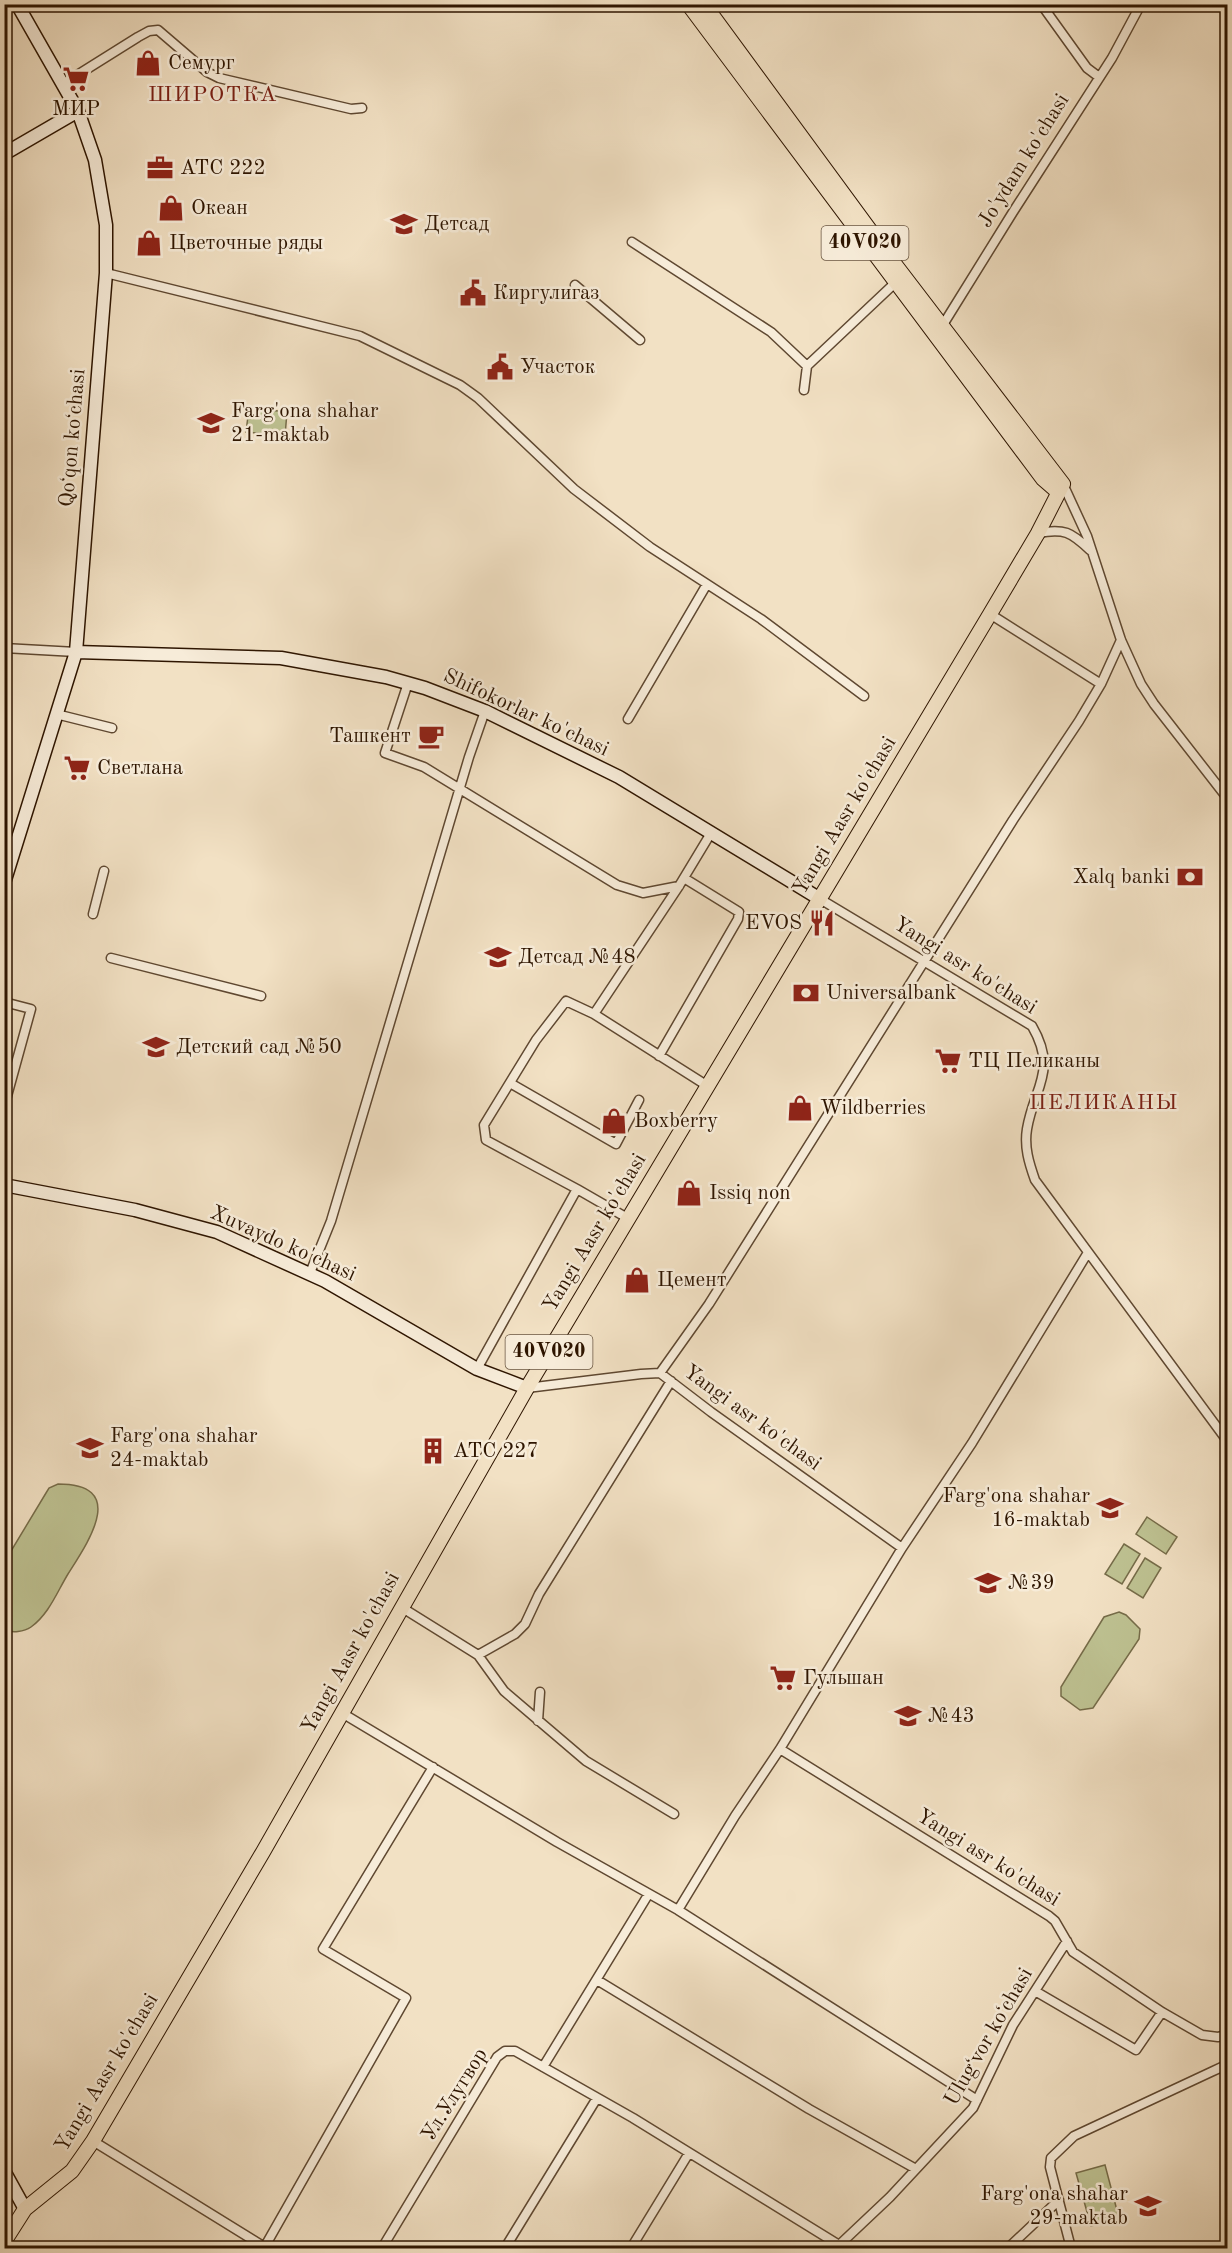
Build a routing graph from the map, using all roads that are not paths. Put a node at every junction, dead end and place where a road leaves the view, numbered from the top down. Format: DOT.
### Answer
graph roads {
  1 [pos="17,4"];
  2 [pos="688,4"];
  3 [pos="704,4"];
  4 [pos="1041,4"];
  5 [pos="1141,4"];
  6 [pos="722,39"];
  7 [pos="1099,77"];
  8 [pos="63,84"];
  9 [pos="362,108"];
  10 [pos="78,111"];
  11 [pos="4,154"];
  12 [pos="632,242"];
  13 [pos="106,273"];
  14 [pos="895,283"];
  15 [pos="575,285"];
  16 [pos="939,331"];
  17 [pos="640,340"];
  18 [pos="807,366"];
  19 [pos="804,390"];
  20 [pos="1055,483"];
  21 [pos="1038,533"];
  22 [pos="1093,553"];
  23 [pos="707,584"];
  24 [pos="990,614"];
  25 [pos="1121,640"];
  26 [pos="4,648"];
  27 [pos="76,652"];
  28 [pos="408,683"];
  29 [pos="1101,684"];
  30 [pos="864,696"];
  31 [pos="485,711"];
  32 [pos="56,714"];
  33 [pos="628,719"];
  34 [pos="112,728"];
  35 [pos="461,788"];
  36 [pos="1227,799"];
  37 [pos="711,832"];
  38 [pos="104,871"];
  39 [pos="684,878"];
  40 [pos="4,883"];
  41 [pos="679,886"];
  42 [pos="820,899"];
  43 [pos="93,914"];
  44 [pos="111,958"];
  45 [pos="924,961"];
  46 [pos="261,996"];
  47 [pos="4,1002"];
  48 [pos="594,1014"];
  49 [pos="658,1056"];
  50 [pos="510,1083"];
  51 [pos="706,1085"];
  52 [pos="639,1100"];
  53 [pos="4,1107"];
  54 [pos="4,1185"];
  55 [pos="577,1189"];
  56 [pos="629,1219"];
  57 [pos="1087,1254"];
  58 [pos="310,1273"];
  59 [pos="477,1369"];
  60 [pos="660,1373"];
  61 [pos="671,1381"];
  62 [pos="527,1388"];
  63 [pos="1227,1442"];
  64 [pos="902,1548"];
  65 [pos="400,1607"];
  66 [pos="478,1655"];
  67 [pos="540,1692"];
  68 [pos="342,1713"];
  69 [pos="538,1721"];
  70 [pos="780,1749"];
  71 [pos="433,1767"];
  72 [pos="674,1814"];
  73 [pos="648,1895"];
  74 [pos="678,1910"];
  75 [pos="1066,1941"];
  76 [pos="597,1980"];
  77 [pos="1035,1991"];
  78 [pos="1162,2012"];
  79 [pos="1227,2034"];
  80 [pos="1227,2061"];
  81 [pos="543,2067"];
  82 [pos="597,2098"];
  83 [pos="977,2100"];
  84 [pos="93,2141"];
  85 [pos="689,2153"];
  86 [pos="916,2169"];
  87 [pos="4,2170"];
  88 [pos="1059,2200"];
  89 [pos="25,2209"];
  90 [pos="4,2241"];
  91 [pos="837,2247"];
  92 [pos="264,2248"];
  93 [pos="382,2248"];
  94 [pos="505,2248"];
  95 [pos="631,2248"];
  96 [pos="1008,2248"];
  97 [pos="1071,2248"];
  1 -- 8 [label="street, Qoʻqon koʻchasi"];
  2 -- 6 [label="main road, 40V020"];
  3 -- 6 [label="main road"];
  4 -- 7 [label="street"];
  5 -- 7 [label="street, Jo'ydam ko'chasi"];
  6 -- 14 [label="main road, 40V020"];
  6 -- 16 [label="main road"];
  7 -- 16 [label="street, Jo'ydam ko'chasi"];
  8 -- 9 [label="street"];
  8 -- 10 [label="street, Qoʻqon koʻchasi"];
  10 -- 11 [label="street"];
  10 -- 13 [label="street, Qoʻqon koʻchasi"];
  12 -- 18 [label="street"];
  13 -- 23 [label="street"];
  13 -- 27 [label="street, Qoʻqon koʻchasi"];
  14 -- 16 [label="main road, 40V020"];
  14 -- 18 [label="street"];
  15 -- 17 [label="street"];
  16 -- 20 [label="main road, 40V020"];
  18 -- 19 [label="street"];
  20 -- 21 [label="main road, Yangi Aasr ko'chasi / 40V020"];
  20 -- 22 [label="street"];
  21 -- 22 [label="street"];
  21 -- 24 [label="main road, Yangi Aasr ko'chasi / 40V020"];
  22 -- 25 [label="street"];
  23 -- 30 [label="street"];
  23 -- 33 [label="street"];
  24 -- 29 [label="street"];
  24 -- 42 [label="main road, Yangi Aasr ko'chasi / 40V020"];
  25 -- 29 [label="street"];
  25 -- 36 [label="street"];
  26 -- 27 [label="street, Shifokorlar ko'chasi"];
  27 -- 28 [label="street, Shifokorlar ko'chasi"];
  27 -- 32 [label="street, Qoʻqon koʻchasi"];
  28 -- 31 [label="street, Shifokorlar ko'chasi"];
  28 -- 35 [label="street"];
  29 -- 45 [label="street"];
  31 -- 35 [label="street"];
  31 -- 37 [label="street, Shifokorlar ko'chasi"];
  32 -- 34 [label="street"];
  32 -- 40 [label="street, Qoʻqon koʻchasi"];
  35 -- 41 [label="street"];
  35 -- 58 [label="street"];
  37 -- 39 [label="street"];
  37 -- 42 [label="street, Shifokorlar ko'chasi"];
  38 -- 43 [label="street"];
  39 -- 41 [label="street"];
  39 -- 49 [label="street"];
  41 -- 48 [label="street"];
  42 -- 45 [label="street, Yangi asr ko'chasi"];
  42 -- 51 [label="main road, Yangi Aasr ko'chasi / 40V020"];
  44 -- 46 [label="street"];
  45 -- 57 [label="street, Yangi asr ko'chasi"];
  45 -- 60 [label="street"];
  47 -- 53 [label="street"];
  48 -- 49 [label="street"];
  48 -- 50 [label="street"];
  49 -- 51 [label="street"];
  50 -- 52 [label="street"];
  50 -- 55 [label="street"];
  51 -- 56 [label="main road, Yangi Aasr ko'chasi / 40V020"];
  54 -- 58 [label="street, Xuvaydo ko'chasi"];
  55 -- 56 [label="street"];
  55 -- 59 [label="street"];
  56 -- 62 [label="main road, Yangi Aasr ko'chasi / 40V020"];
  57 -- 63 [label="street, Yangi asr ko'chasi"];
  57 -- 64 [label="street"];
  58 -- 59 [label="street, Xuvaydo ko'chasi"];
  59 -- 62 [label="street, Xuvaydo ko'chasi"];
  60 -- 61 [label="street, Yangi asr ko'chasi"];
  60 -- 62 [label="street, Yangi asr ko'chasi"];
  61 -- 64 [label="street, Yangi asr ko'chasi"];
  61 -- 66 [label="street"];
  62 -- 65 [label="main road, Yangi Aasr ko'chasi / 40V020"];
  64 -- 70 [label="street"];
  65 -- 66 [label="street"];
  65 -- 68 [label="main road, Yangi Aasr ko'chasi / 40V020"];
  66 -- 69 [label="street"];
  67 -- 69 [label="street"];
  68 -- 71 [label="street"];
  68 -- 84 [label="main road, Yangi Aasr ko'chasi / 40V020"];
  69 -- 72 [label="street"];
  70 -- 74 [label="street"];
  70 -- 75 [label="street, Yangi asr ko'chasi"];
  71 -- 73 [label="street"];
  71 -- 92 [label="street"];
  73 -- 74 [label="street"];
  73 -- 76 [label="street"];
  74 -- 83 [label="street"];
  75 -- 77 [label="street, Ulugʻvor koʻchasi"];
  75 -- 78 [label="street, Yangi asr ko'chasi"];
  76 -- 81 [label="street"];
  76 -- 86 [label="street"];
  77 -- 78 [label="street"];
  77 -- 83 [label="street, Ulugʻvor koʻchasi"];
  78 -- 79 [label="street, Yangi asr ko'chasi"];
  80 -- 88 [label="street"];
  81 -- 82 [label="street, Ул.Улугвор"];
  81 -- 93 [label="street, Ул.Улугвор"];
  82 -- 85 [label="street, Ул.Улугвор"];
  82 -- 94 [label="street"];
  83 -- 86 [label="street, Ulugʻvor koʻchasi"];
  84 -- 89 [label="main road, Yangi Aasr ko'chasi / 40V020"];
  84 -- 92 [label="street"];
  85 -- 91 [label="street, Ул.Улугвор"];
  85 -- 95 [label="street"];
  86 -- 91 [label="street, Ulugʻvor koʻchasi"];
  87 -- 89 [label="street"];
  88 -- 96 [label="street"];
  88 -- 97 [label="street"];
  89 -- 90 [label="main road, 40V020"];
}
